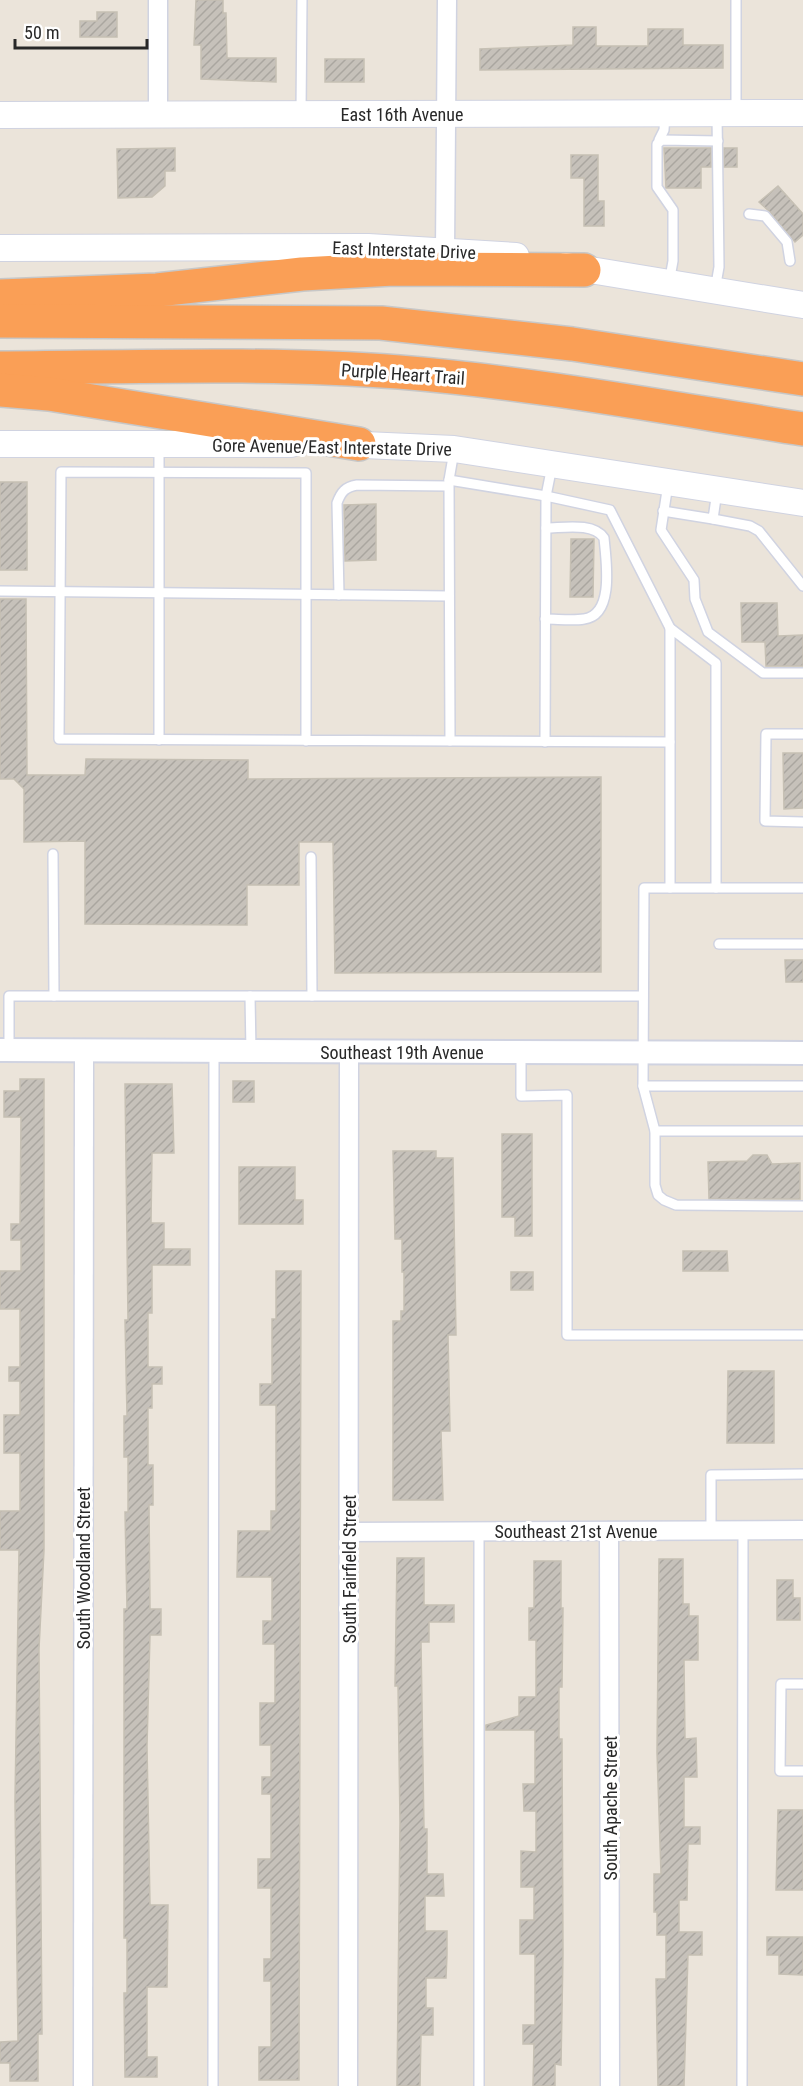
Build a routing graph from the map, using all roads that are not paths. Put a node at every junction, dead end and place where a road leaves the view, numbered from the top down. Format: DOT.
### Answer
graph roads {
  1 [pos="158,0"];
  2 [pos="302,0"];
  3 [pos="447,0"];
  4 [pos="736,0"];
  5 [pos="665,113"];
  6 [pos="726,113"];
  7 [pos="803,113"];
  8 [pos="447,114"];
  9 [pos="0,115"];
  10 [pos="158,115"];
  11 [pos="301,115"];
  12 [pos="659,140"];
  13 [pos="718,141"];
  14 [pos="748,214"];
  15 [pos="0,248"];
  16 [pos="446,250"];
  17 [pos="789,261"];
  18 [pos="584,270"];
  19 [pos="669,283"];
  20 [pos="715,291"];
  21 [pos="803,292"];
  22 [pos="0,296"];
  23 [pos="766,299"];
  24 [pos="803,305"];
  25 [pos="0,321"];
  26 [pos="0,368"];
  27 [pos="803,379"];
  28 [pos="0,390"];
  29 [pos="803,429"];
  30 [pos="0,444"];
  31 [pos="359,444"];
  32 [pos="159,445"];
  33 [pos="454,449"];
  34 [pos="552,464"];
  35 [pos="159,472"];
  36 [pos="448,483"];
  37 [pos="668,483"];
  38 [pos="717,491"];
  39 [pos="546,496"];
  40 [pos="796,503"];
  41 [pos="663,511"];
  42 [pos="713,519"];
  43 [pos="546,528"];
  44 [pos="803,586"];
  45 [pos="0,591"];
  46 [pos="60,592"];
  47 [pos="160,594"];
  48 [pos="307,595"];
  49 [pos="339,595"];
  50 [pos="449,596"];
  51 [pos="545,619"];
  52 [pos="670,628"];
  53 [pos="803,674"];
  54 [pos="803,734"];
  55 [pos="159,740"];
  56 [pos="306,741"];
  57 [pos="450,741"];
  58 [pos="545,742"];
  59 [pos="670,742"];
  60 [pos="803,822"];
  61 [pos="53,854"];
  62 [pos="311,857"];
  63 [pos="670,888"];
  64 [pos="716,888"];
  65 [pos="803,888"];
  66 [pos="719,944"];
  67 [pos="803,944"];
  68 [pos="5,996"];
  69 [pos="54,996"];
  70 [pos="250,996"];
  71 [pos="312,996"];
  72 [pos="644,996"];
  73 [pos="5,1050"];
  74 [pos="84,1050"];
  75 [pos="214,1051"];
  76 [pos="251,1051"];
  77 [pos="349,1052"];
  78 [pos="521,1052"];
  79 [pos="643,1053"];
  80 [pos="803,1053"];
  81 [pos="643,1086"];
  82 [pos="803,1086"];
  83 [pos="656,1131"];
  84 [pos="803,1131"];
  85 [pos="803,1206"];
  86 [pos="803,1335"];
  87 [pos="803,1474"];
  88 [pos="711,1530"];
  89 [pos="743,1530"];
  90 [pos="803,1530"];
  91 [pos="609,1531"];
  92 [pos="480,1532"];
  93 [pos="349,1533"];
  94 [pos="803,1684"];
  95 [pos="803,1771"];
  96 [pos="83,2086"];
  97 [pos="213,2086"];
  98 [pos="348,2086"];
  99 [pos="480,2086"];
  100 [pos="610,2086"];
  101 [pos="742,2086"];
  1 -- 10 [label="street"];
  2 -- 11 [label="lane"];
  3 -- 8 [label="street"];
  4 -- 6 [label="lane"];
  5 -- 6 [label="main road, East 16th Avenue"];
  5 -- 8 [label="main road, East 16th Avenue"];
  5 -- 12 [label="lane"];
  6 -- 7 [label="main road, East 16th Avenue"];
  6 -- 13 [label="lane"];
  8 -- 11 [label="main road, East 16th Avenue"];
  8 -- 16 [label="street"];
  9 -- 10 [label="main road, East 16th Avenue"];
  10 -- 11 [label="main road, East 16th Avenue"];
  12 -- 13 [label="lane"];
  12 -- 19 [label="lane"];
  13 -- 20 [label="lane"];
  14 -- 17 [label="lane"];
  15 -- 16 [label="main road, East Interstate Drive"];
  16 -- 18 [label="main road, East Interstate Drive"];
  18 -- 19 [label="main road, East Interstate Drive"];
  18 -- 22 [label="highway"];
  19 -- 20 [label="main road, East Interstate Drive"];
  20 -- 23 [label="main road, East Interstate Drive"];
  21 -- 23 [label="main road"];
  23 -- 24 [label="main road, East Interstate Drive"];
  25 -- 27 [label="highway"];
  26 -- 29 [label="highway, Purple Heart Trail"];
  28 -- 31 [label="highway"];
  30 -- 32 [label="main road, Gore Avenue/East Interstate Drive"];
  31 -- 32 [label="main road, Gore Avenue/East Interstate Drive"];
  31 -- 33 [label="main road, Gore Avenue/East Interstate Drive"];
  32 -- 35 [label="lane"];
  33 -- 34 [label="main road, Gore Avenue/East Interstate Drive"];
  33 -- 36 [label="lane"];
  34 -- 37 [label="main road, Gore Avenue/East Interstate Drive"];
  34 -- 39 [label="lane"];
  35 -- 46 [label="lane"];
  35 -- 47 [label="lane"];
  35 -- 48 [label="lane"];
  36 -- 39 [label="lane"];
  36 -- 49 [label="lane"];
  36 -- 50 [label="lane"];
  37 -- 38 [label="main road, Gore Avenue/East Interstate Drive"];
  37 -- 41 [label="lane"];
  38 -- 40 [label="main road, Gore Avenue/East Interstate Drive"];
  38 -- 42 [label="lane"];
  39 -- 43 [label="lane"];
  39 -- 52 [label="lane"];
  41 -- 42 [label="lane"];
  41 -- 53 [label="lane"];
  42 -- 44 [label="lane"];
  43 -- 51 [label="lane"];
  43 -- 51 [label="lane"];
  45 -- 46 [label="lane"];
  46 -- 47 [label="lane"];
  46 -- 55 [label="lane"];
  47 -- 48 [label="lane"];
  47 -- 55 [label="lane"];
  48 -- 49 [label="lane"];
  48 -- 56 [label="lane"];
  49 -- 50 [label="lane"];
  50 -- 57 [label="lane"];
  51 -- 58 [label="lane"];
  52 -- 59 [label="lane"];
  52 -- 64 [label="lane"];
  54 -- 60 [label="lane"];
  55 -- 56 [label="lane"];
  56 -- 57 [label="lane"];
  57 -- 58 [label="lane"];
  58 -- 59 [label="lane"];
  59 -- 63 [label="lane"];
  61 -- 69 [label="lane"];
  62 -- 71 [label="lane"];
  63 -- 64 [label="lane"];
  63 -- 72 [label="lane"];
  64 -- 65 [label="lane"];
  66 -- 67 [label="lane"];
  68 -- 69 [label="lane"];
  68 -- 73 [label="lane"];
  69 -- 70 [label="lane"];
  70 -- 71 [label="lane"];
  70 -- 76 [label="lane"];
  71 -- 72 [label="lane"];
  72 -- 79 [label="lane"];
  73 -- 74 [label="street, Southeast 19th Avenue"];
  74 -- 75 [label="street, Southeast 19th Avenue"];
  74 -- 96 [label="street, South Woodland Street"];
  75 -- 76 [label="street, Southeast 19th Avenue"];
  75 -- 97 [label="lane"];
  76 -- 77 [label="street, Southeast 19th Avenue"];
  77 -- 78 [label="street, Southeast 19th Avenue"];
  77 -- 93 [label="street, South Fairfield Street"];
  78 -- 79 [label="street, Southeast 19th Avenue"];
  78 -- 86 [label="lane"];
  79 -- 80 [label="street, Southeast 19th Avenue"];
  79 -- 81 [label="lane"];
  81 -- 82 [label="lane"];
  81 -- 83 [label="lane"];
  83 -- 84 [label="lane"];
  83 -- 85 [label="lane"];
  87 -- 88 [label="lane"];
  88 -- 89 [label="street, Southeast 21st Avenue"];
  88 -- 91 [label="street, Southeast 21st Avenue"];
  89 -- 90 [label="street, Southeast 21st Avenue"];
  89 -- 101 [label="lane"];
  91 -- 92 [label="street, Southeast 21st Avenue"];
  91 -- 100 [label="street, South Apache Street"];
  92 -- 93 [label="street, Southeast 21st Avenue"];
  92 -- 99 [label="lane"];
  93 -- 98 [label="street, South Fairfield Street"];
  94 -- 95 [label="lane"];
}
